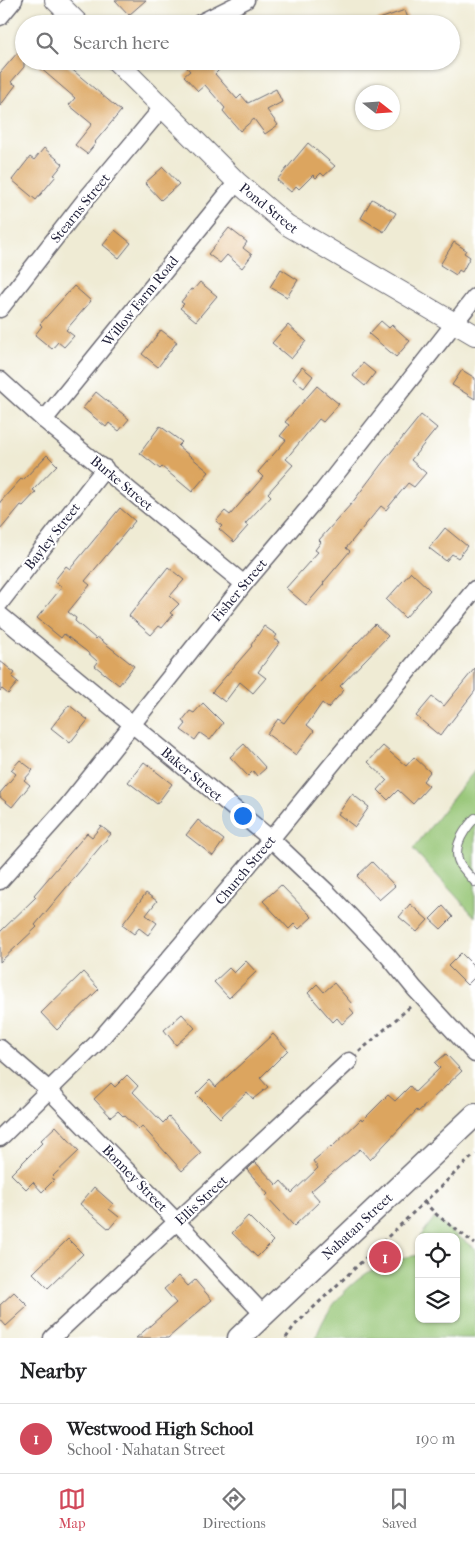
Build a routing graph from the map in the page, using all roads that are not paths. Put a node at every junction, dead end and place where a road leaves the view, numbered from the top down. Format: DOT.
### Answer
graph roads {
  1 [pos="14,0"];
  2 [pos="55,0"];
  3 [pos="246,0"];
  4 [pos="70,15"];
  5 [pos="216,15"];
  6 [pos="0,17"];
  7 [pos="128,70"];
  8 [pos="162,108"];
  9 [pos="236,182"];
  10 [pos="475,297"];
  11 [pos="0,309"];
  12 [pos="454,323"];
  13 [pos="475,335"];
  14 [pos="0,380"];
  15 [pos="44,420"];
  16 [pos="104,468"];
  17 [pos="244,584"];
  18 [pos="475,589"];
  19 [pos="0,604"];
  20 [pos="0,615"];
  21 [pos="131,724"];
  22 [pos="475,818"];
  23 [pos="271,839"];
  24 [pos="0,881"];
  25 [pos="475,882"];
  26 [pos="0,1048"];
  27 [pos="475,1054"];
  28 [pos="350,1060"];
  29 [pos="49,1090"];
  30 [pos="475,1115"];
  31 [pos="0,1138"];
  32 [pos="177,1222"];
  33 [pos="264,1314"];
  34 [pos="52,1338"];
  35 [pos="239,1338"];
  1 -- 6 [label="street"];
  2 -- 4 [label="street"];
  3 -- 5 [label="street"];
  7 -- 8 [label="street, Pond Street"];
  8 -- 9 [label="street, Pond Street"];
  8 -- 11 [label="street, Stearns Street"];
  9 -- 12 [label="street, Pond Street"];
  9 -- 15 [label="street, Willow Farm Road"];
  10 -- 12 [label="street, Fisher Street"];
  12 -- 13 [label="street, Pond Street"];
  12 -- 17 [label="street, Fisher Street"];
  14 -- 15 [label="street, Burke Street"];
  15 -- 16 [label="street, Burke Street"];
  16 -- 17 [label="street, Burke Street"];
  16 -- 19 [label="street, Bayley Street"];
  17 -- 21 [label="street, Fisher Street"];
  18 -- 23 [label="street, Church Street"];
  20 -- 21 [label="street, Baker Street"];
  21 -- 23 [label="street, Baker Street"];
  21 -- 24 [label="street, Fisher Street"];
  22 -- 25 [label="lane"];
  23 -- 27 [label="street, Baker Street"];
  23 -- 29 [label="street, Church Street"];
  26 -- 29 [label="street, Bonney Street"];
  28 -- 32 [label="street, Ellis Street"];
  29 -- 31 [label="street, Church Street"];
  29 -- 32 [label="street, Bonney Street"];
  30 -- 33 [label="main road, Nahatan Street"];
  32 -- 33 [label="street, Bonney Street"];
  32 -- 34 [label="street, Ellis Street"];
  33 -- 35 [label="main road, Nahatan Street"];
}
